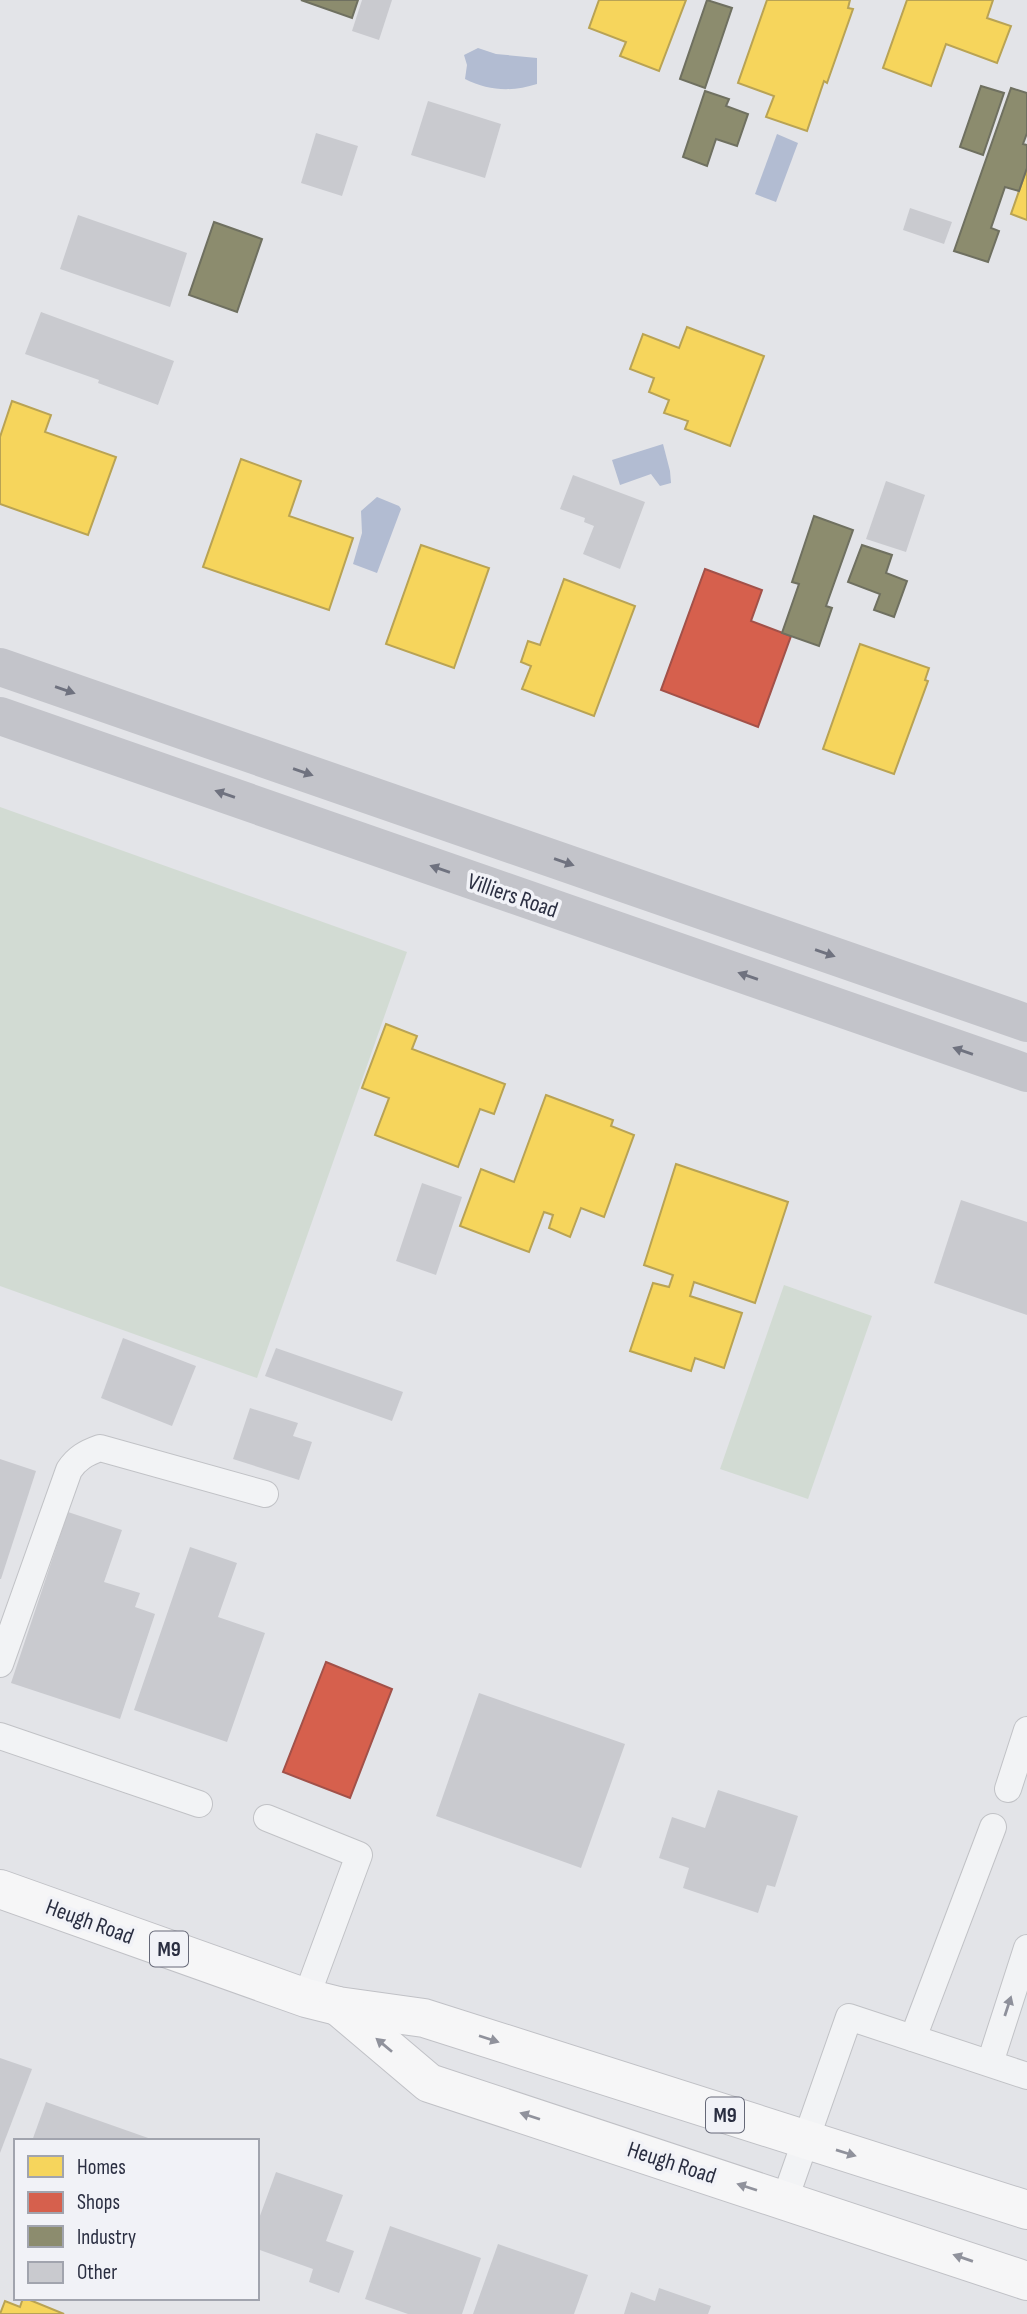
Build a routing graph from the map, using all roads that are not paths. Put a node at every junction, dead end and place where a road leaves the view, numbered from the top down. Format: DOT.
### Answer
graph roads {
  1 [pos="0,667"];
  2 [pos="0,716"];
  3 [pos="510,844"];
  4 [pos="495,888"];
  5 [pos="1027,1023"];
  6 [pos="1027,1073"];
  7 [pos="265,1494"];
  8 [pos="0,1664"];
  9 [pos="1027,1730"];
  10 [pos="0,1736"];
  11 [pos="1008,1788"];
  12 [pos="199,1804"];
  13 [pos="267,1818"];
  14 [pos="993,1827"];
  15 [pos="0,1889"];
  16 [pos="1027,1948"];
  17 [pos="322,2002"];
  18 [pos="913,2038"];
  19 [pos="990,2063"];
  20 [pos="1027,2076"];
  21 [pos="804,2140"];
  22 [pos="785,2199"];
  23 [pos="1027,2210"];
  24 [pos="1027,2281"];
  1 -- 3 [label="street, Villiers Road, one-way"];
  4 -- 2 [label="street, Villiers Road, one-way"];
  3 -- 4 [label="street"];
  3 -- 5 [label="street, Villiers Road, one-way"];
  6 -- 4 [label="street, Villiers Road, one-way"];
  7 -- 8 [label="lane"];
  9 -- 11 [label="lane"];
  10 -- 12 [label="lane"];
  13 -- 17 [label="lane"];
  14 -- 18 [label="lane"];
  15 -- 17 [label="main road, Heugh Road / M9"];
  19 -- 16 [label="lane, one-way"];
  17 -- 21 [label="main road, Heugh Road / M9, one-way"];
  22 -- 17 [label="main road, Heugh Road / M9, one-way"];
  18 -- 19 [label="lane"];
  18 -- 21 [label="lane"];
  19 -- 20 [label="lane"];
  21 -- 22 [label="lane"];
  21 -- 23 [label="main road, Heugh Road / M9, one-way"];
  24 -- 22 [label="main road, Heugh Road / M9, one-way"];
}
